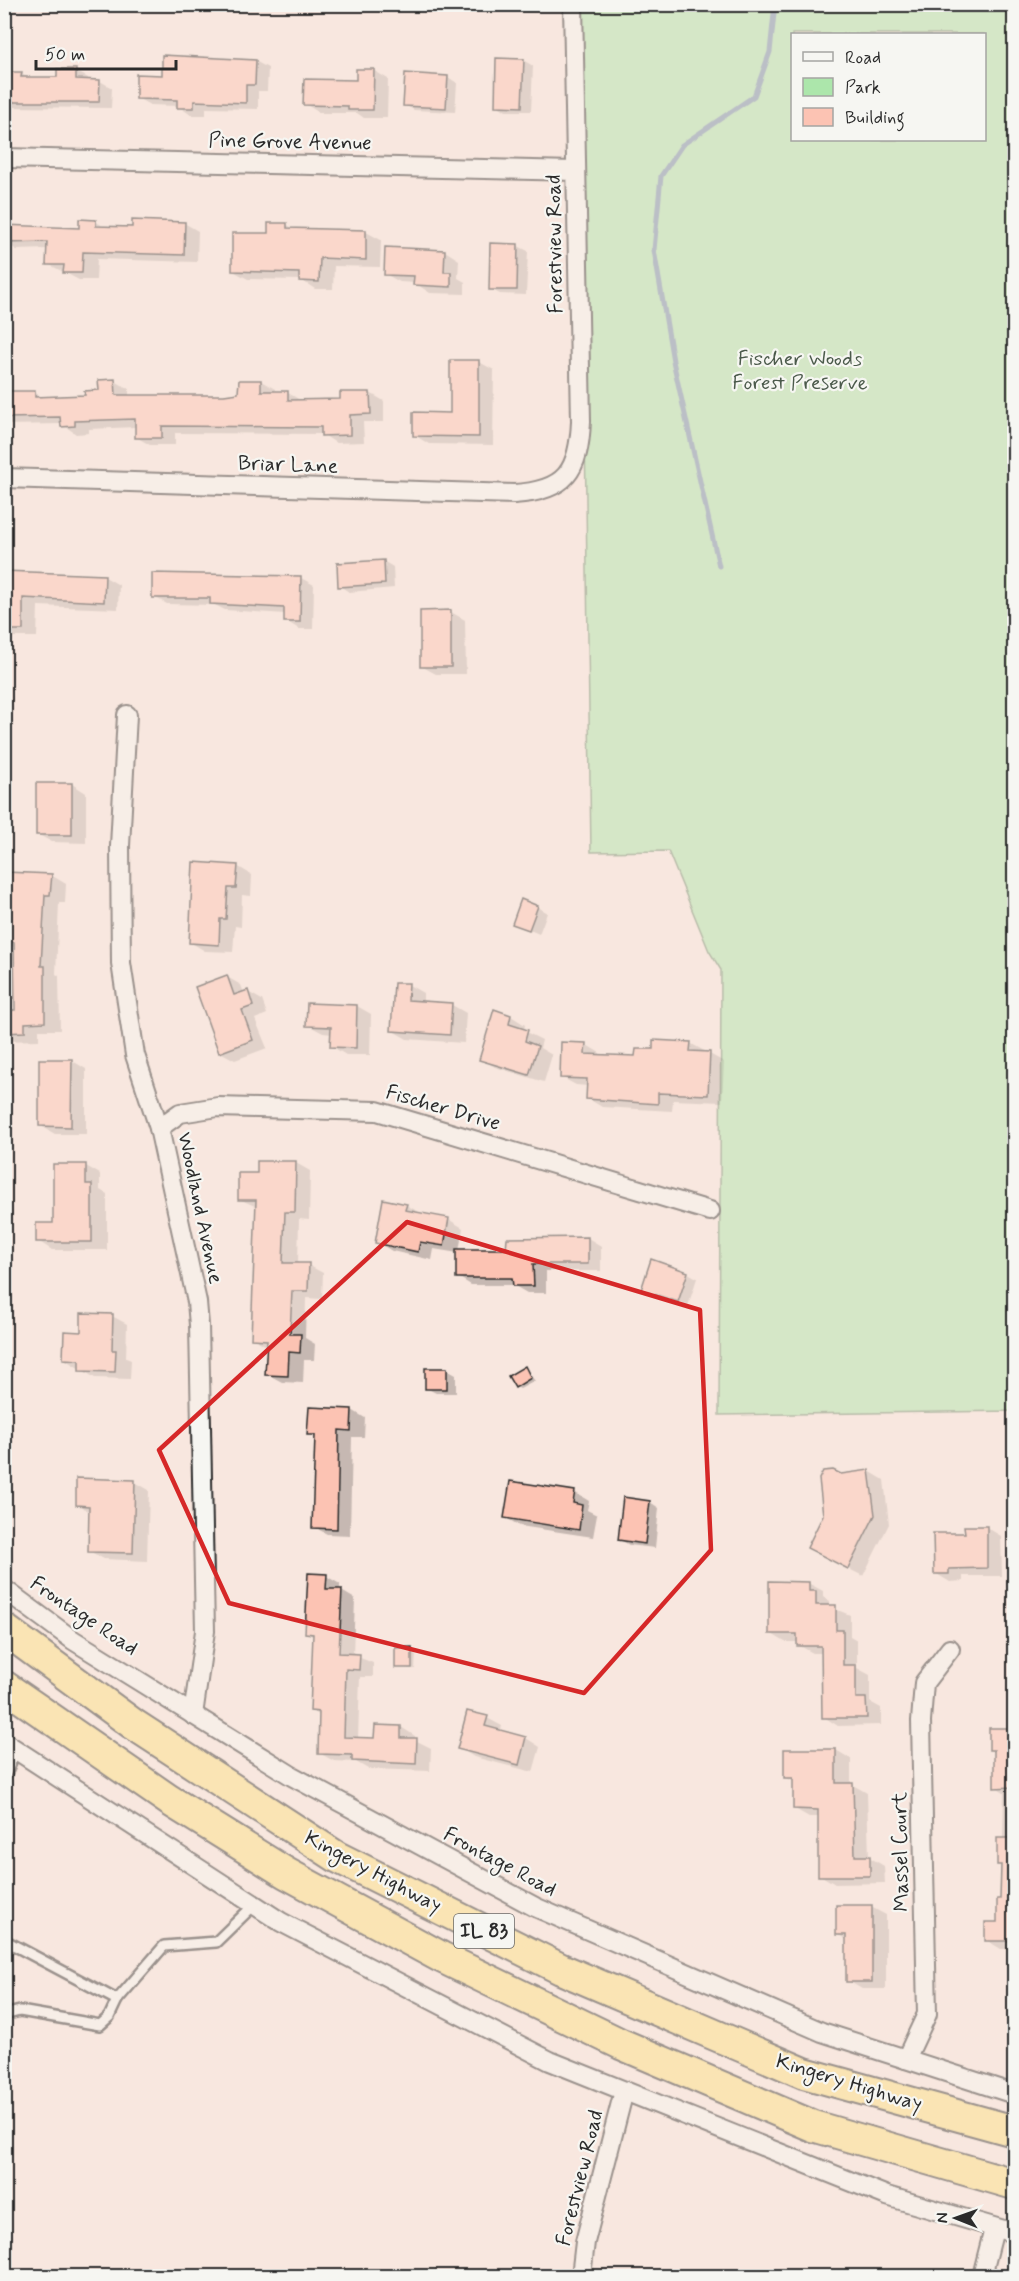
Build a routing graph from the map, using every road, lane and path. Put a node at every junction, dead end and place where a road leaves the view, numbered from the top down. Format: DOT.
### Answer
graph roads {
  1 [pos="573,4"];
  2 [pos="4,158"];
  3 [pos="575,171"];
  4 [pos="4,478"];
  5 [pos="565,478"];
  6 [pos="127,715"];
  7 [pos="159,1128"];
  8 [pos="710,1211"];
  9 [pos="4,1589"];
  10 [pos="4,1629"];
  11 [pos="950,1649"];
  12 [pos="4,1686"];
  13 [pos="193,1715"];
  14 [pos="10,1746"];
  15 [pos="4,1778"];
  16 [pos="254,1905"];
  17 [pos="4,1940"];
  18 [pos="117,2000"];
  19 [pos="4,2015"];
  20 [pos="906,2059"];
  21 [pos="624,2091"];
  22 [pos="1014,2094"];
  23 [pos="1014,2131"];
  24 [pos="1014,2184"];
  25 [pos="994,2229"];
  26 [pos="1014,2233"];
  27 [pos="580,2277"];
  28 [pos="982,2277"];
  1 -- 3 [label="street, Forestview Road"];
  2 -- 3 [label="street, Pine Grove Avenue"];
  3 -- 5 [label="street, Forestview Road"];
  4 -- 5 [label="street, Briar Lane"];
  6 -- 7 [label="street, Woodland Avenue"];
  7 -- 8 [label="street, Fischer Drive"];
  7 -- 13 [label="street, Woodland Avenue"];
  9 -- 13 [label="street, Frontage Road"];
  10 -- 23 [label="highway, Kingery Highway / IL 83"];
  11 -- 20 [label="street, Massel Court"];
  12 -- 24 [label="highway, Kingery Highway / IL 83"];
  13 -- 20 [label="street, Frontage Road"];
  14 -- 15 [label="lane"];
  14 -- 16 [label="street"];
  16 -- 18 [label="lane"];
  16 -- 21 [label="street"];
  17 -- 18 [label="lane"];
  18 -- 19 [label="lane"];
  20 -- 22 [label="street, Frontage Road"];
  21 -- 25 [label="street"];
  21 -- 27 [label="street, Forestview Road"];
  25 -- 26 [label="street"];
  25 -- 28 [label="street"];
}
